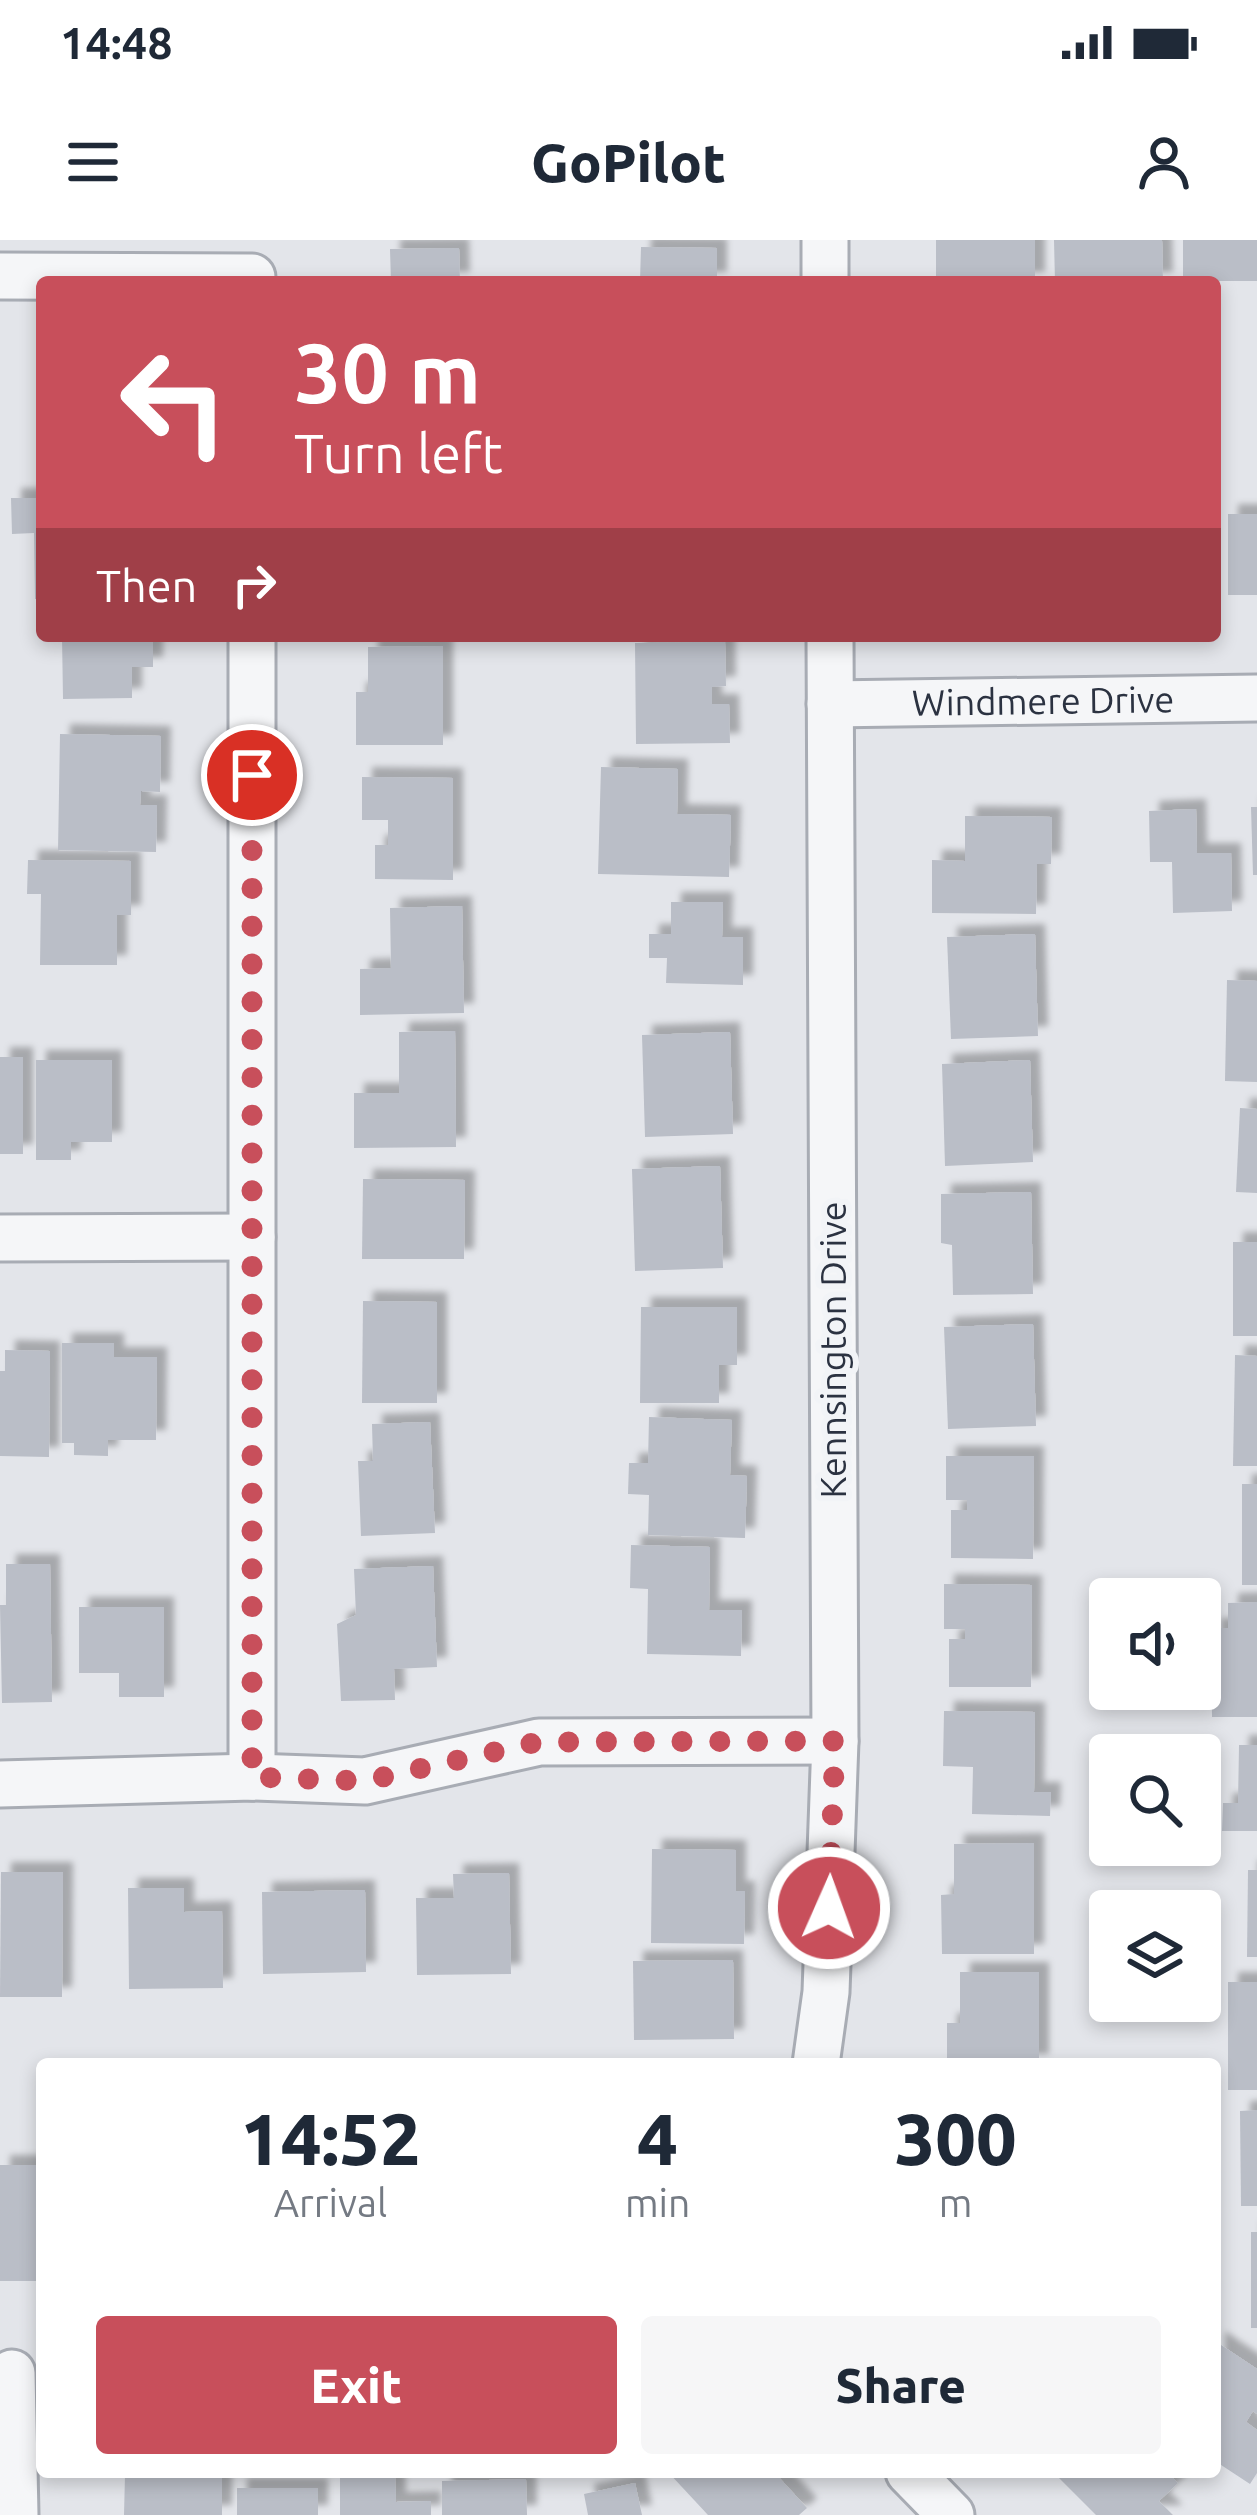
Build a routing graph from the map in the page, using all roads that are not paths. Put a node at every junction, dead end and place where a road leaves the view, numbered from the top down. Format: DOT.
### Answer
graph roads {
  1 [pos="825,240"];
  2 [pos="252,266"];
  3 [pos="0,276"];
  4 [pos="825,276"];
  5 [pos="252,642"];
  6 [pos="830,642"];
  7 [pos="1257,698"];
  8 [pos="830,704"];
  9 [pos="252,1237"];
  10 [pos="0,1238"];
  11 [pos="835,1741"];
  12 [pos="252,1777"];
  13 [pos="0,1784"];
  14 [pos="817,2058"];
  15 [pos="18,2373"];
  16 [pos="915,2478"];
  17 [pos="15,2515"];
  18 [pos="951,2515"];
  1 -- 4 [label="street"];
  2 -- 3 [label="street"];
  5 -- 9 [label="street"];
  6 -- 8 [label="street, Kennsington Drive"];
  7 -- 8 [label="street, Windmere Drive"];
  8 -- 11 [label="street, Kennsington Drive"];
  9 -- 10 [label="street"];
  9 -- 12 [label="street"];
  11 -- 12 [label="street"];
  11 -- 14 [label="street, Kennsington Drive"];
  12 -- 13 [label="street"];
  15 -- 17 [label="street"];
  16 -- 18 [label="street"];
}
